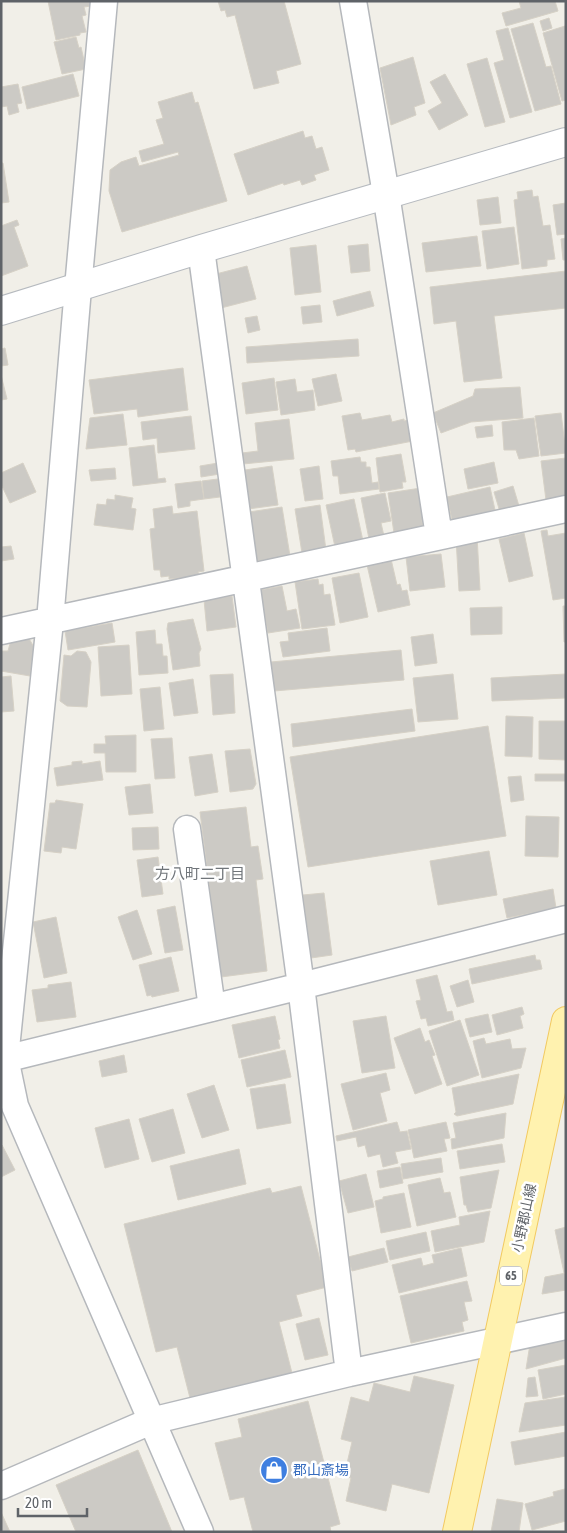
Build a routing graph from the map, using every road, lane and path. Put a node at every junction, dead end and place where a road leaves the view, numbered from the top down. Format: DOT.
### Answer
graph roads {
  1 [pos="104,1"];
  2 [pos="353,1"];
  3 [pos="566,142"];
  4 [pos="386,194"];
  5 [pos="201,249"];
  6 [pos="78,288"];
  7 [pos="1,311"];
  8 [pos="566,509"];
  9 [pos="439,536"];
  10 [pos="247,578"];
  11 [pos="50,621"];
  12 [pos="1,631"];
  13 [pos="187,829"];
  14 [pos="566,919"];
  15 [pos="301,986"];
  16 [pos="212,1008"];
  17 [pos="566,1021"];
  18 [pos="2,1058"];
  19 [pos="566,1326"];
  20 [pos="497,1342"];
  21 [pos="349,1373"];
  22 [pos="151,1421"];
  23 [pos="1,1486"];
  24 [pos="200,1532"];
  25 [pos="457,1532"];
  1 -- 6 [label="street"];
  2 -- 4 [label="street"];
  3 -- 4 [label="street"];
  4 -- 5 [label="street"];
  4 -- 9 [label="street"];
  5 -- 6 [label="street"];
  5 -- 10 [label="street"];
  6 -- 7 [label="street"];
  6 -- 11 [label="street"];
  8 -- 9 [label="street"];
  9 -- 10 [label="street"];
  10 -- 11 [label="street"];
  10 -- 15 [label="street"];
  11 -- 12 [label="street"];
  11 -- 18 [label="street"];
  13 -- 16 [label="street"];
  14 -- 15 [label="street"];
  15 -- 16 [label="street"];
  15 -- 21 [label="street"];
  16 -- 18 [label="street"];
  17 -- 20 [label="main road, 小野郡山線 / 65"];
  18 -- 22 [label="street"];
  19 -- 20 [label="street"];
  20 -- 21 [label="street"];
  20 -- 25 [label="main road, 小野郡山線 / 65"];
  21 -- 22 [label="street"];
  22 -- 23 [label="street"];
  22 -- 24 [label="street"];
}
